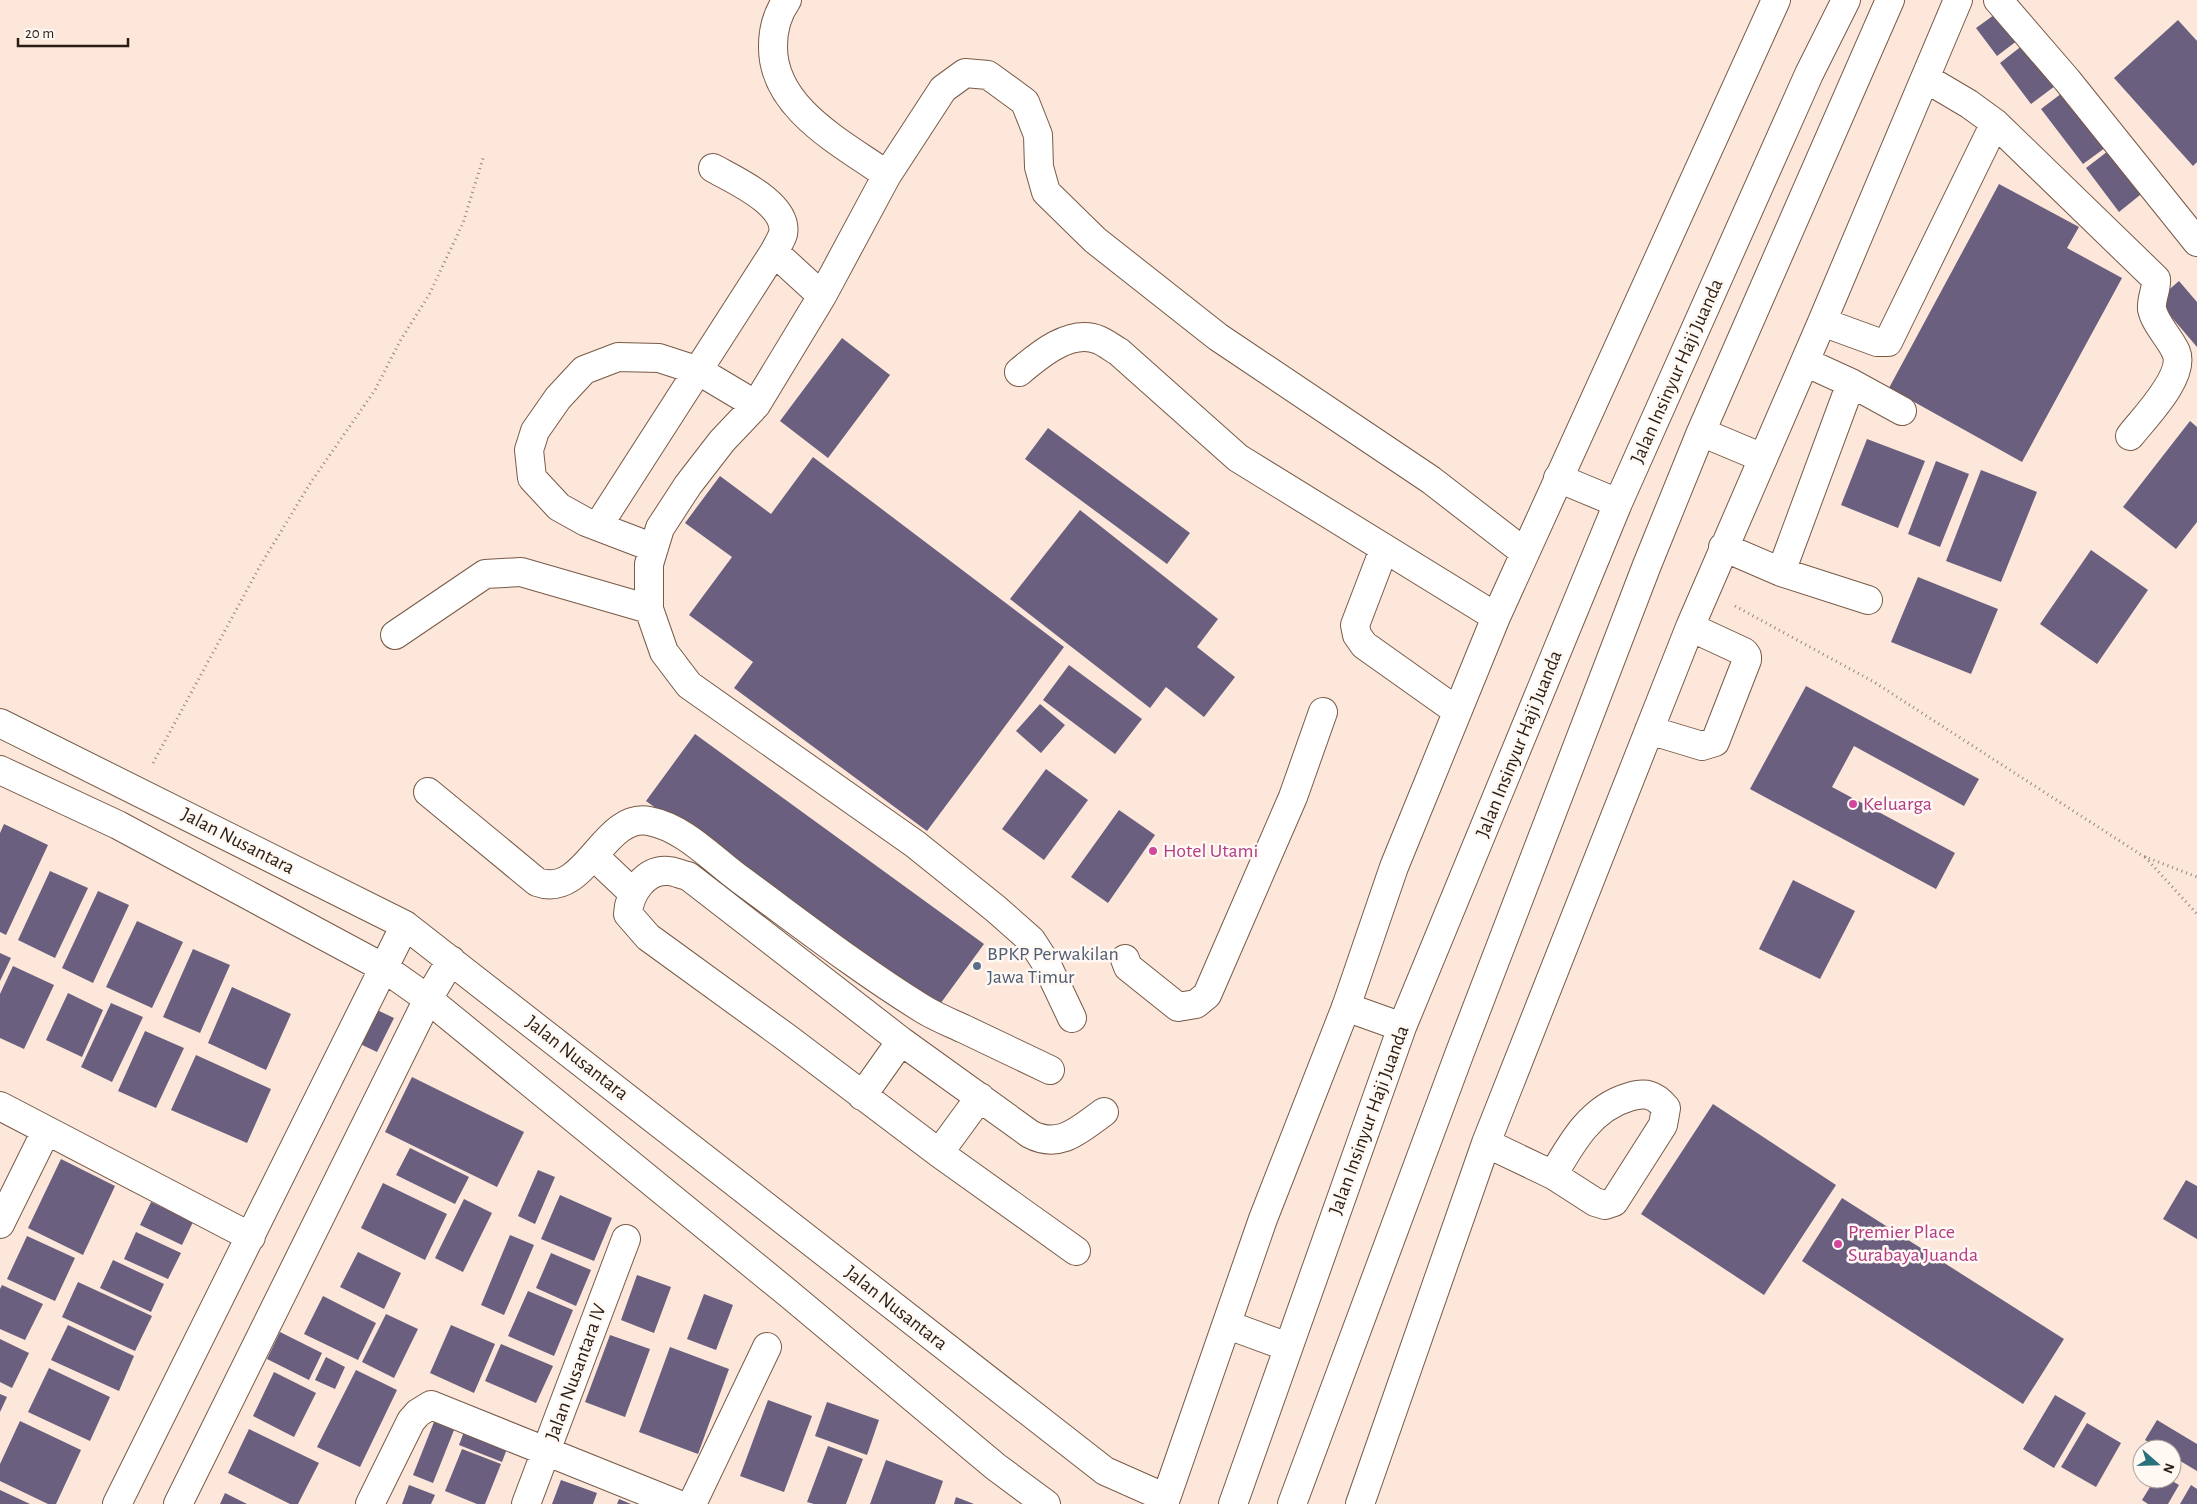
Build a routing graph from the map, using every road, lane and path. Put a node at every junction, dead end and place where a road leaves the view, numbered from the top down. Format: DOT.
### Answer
graph roads {
  1 [pos="787,0"];
  2 [pos="1776,0"];
  3 [pos="1846,0"];
  4 [pos="1890,0"];
  5 [pos="1958,0"];
  6 [pos="1998,0"];
  7 [pos="1809,74"];
  8 [pos="1926,78"];
  9 [pos="1849,91"];
  10 [pos="1995,123"];
  11 [pos="484,155"];
  12 [pos="713,168"];
  13 [pos="886,176"];
  14 [pos="2197,242"];
  15 [pos="774,252"];
  16 [pos="822,296"];
  17 [pos="1822,322"];
  18 [pos="1805,362"];
  19 [pos="699,371"];
  20 [pos="1019,372"];
  21 [pos="1851,383"];
  22 [pos="756,406"];
  23 [pos="1902,411"];
  24 [pos="1702,432"];
  25 [pos="2130,436"];
  26 [pos="1763,458"];
  27 [pos="1558,478"];
  28 [pos="1618,503"];
  29 [pos="598,526"];
  30 [pos="1723,547"];
  31 [pos="654,548"];
  32 [pos="1384,549"];
  33 [pos="1524,552"];
  34 [pos="1781,572"];
  35 [pos="1705,589"];
  36 [pos="1868,600"];
  37 [pos="649,609"];
  38 [pos="1496,616"];
  39 [pos="1690,627"];
  40 [pos="395,635"];
  41 [pos="1457,711"];
  42 [pos="1323,712"];
  43 [pos="0,723"];
  44 [pos="1649,730"];
  45 [pos="0,770"];
  46 [pos="139,790"];
  47 [pos="428,792"];
  48 [pos="594,856"];
  49 [pos="2143,856"];
  50 [pos="2197,878"];
  51 [pos="633,893"];
  52 [pos="2197,914"];
  53 [pos="405,925"];
  54 [pos="1125,959"];
  55 [pos="451,960"];
  56 [pos="384,968"];
  57 [pos="428,1000"];
  58 [pos="1346,1007"];
  59 [pos="1072,1018"];
  60 [pos="1402,1027"];
  61 [pos="901,1041"];
  62 [pos="1050,1070"];
  63 [pos="862,1096"];
  64 [pos="980,1097"];
  65 [pos="0,1106"];
  66 [pos="1104,1112"];
  67 [pos="46,1131"];
  68 [pos="1486,1143"];
  69 [pos="939,1153"];
  70 [pos="1553,1175"];
  71 [pos="0,1224"];
  72 [pos="251,1237"];
  73 [pos="626,1239"];
  74 [pos="1076,1251"];
  75 [pos="1228,1325"];
  76 [pos="767,1347"];
  77 [pos="1288,1347"];
  78 [pos="546,1452"];
  79 [pos="1165,1501"];
  80 [pos="117,1504"];
  81 [pos="178,1504"];
  82 [pos="370,1504"];
  83 [pos="526,1504"];
  84 [pos="677,1504"];
  85 [pos="692,1504"];
  86 [pos="1046,1504"];
  87 [pos="1233,1504"];
  88 [pos="1292,1504"];
  89 [pos="1360,1504"];
  1 -- 13 [label="main road"];
  2 -- 27 [label="main road"];
  3 -- 7 [label="main road, Jalan Insinyur Haji Juanda"];
  4 -- 9 [label="main road"];
  5 -- 8 [label="main road"];
  6 -- 14 [label="main road"];
  7 -- 9 [label="main road"];
  7 -- 28 [label="main road, Jalan Insinyur Haji Juanda"];
  8 -- 10 [label="main road"];
  8 -- 17 [label="main road"];
  9 -- 24 [label="main road"];
  10 -- 17 [label="main road"];
  10 -- 25 [label="main road"];
  11 -- 46 [label="path"];
  12 -- 15 [label="main road"];
  13 -- 16 [label="main road"];
  13 -- 33 [label="main road"];
  15 -- 16 [label="main road"];
  15 -- 19 [label="main road"];
  16 -- 22 [label="main road"];
  17 -- 18 [label="main road"];
  18 -- 21 [label="main road"];
  18 -- 26 [label="main road"];
  19 -- 22 [label="main road"];
  19 -- 29 [label="main road"];
  19 -- 29 [label="main road"];
  20 -- 32 [label="main road"];
  21 -- 23 [label="main road"];
  21 -- 34 [label="main road"];
  22 -- 31 [label="main road"];
  24 -- 26 [label="main road"];
  24 -- 88 [label="main road"];
  26 -- 30 [label="main road"];
  27 -- 28 [label="main road"];
  27 -- 33 [label="main road"];
  28 -- 60 [label="main road, Jalan Insinyur Haji Juanda"];
  29 -- 31 [label="main road"];
  30 -- 34 [label="main road"];
  30 -- 35 [label="main road"];
  31 -- 37 [label="main road"];
  32 -- 38 [label="main road"];
  32 -- 41 [label="main road"];
  33 -- 38 [label="main road"];
  34 -- 36 [label="main road"];
  35 -- 39 [label="main road"];
  35 -- 49 [label="path"];
  37 -- 40 [label="main road"];
  37 -- 59 [label="main road"];
  38 -- 41 [label="main road"];
  39 -- 44 [label="main road"];
  39 -- 44 [label="main road"];
  41 -- 58 [label="main road"];
  42 -- 54 [label="main road"];
  43 -- 46 [label="main road, Jalan Nusantara"];
  44 -- 68 [label="main road"];
  45 -- 56 [label="main road, Jalan Nusantara"];
  46 -- 53 [label="main road, Jalan Nusantara"];
  47 -- 48 [label="main road"];
  48 -- 51 [label="main road"];
  48 -- 62 [label="main road"];
  49 -- 50 [label="path"];
  49 -- 52 [label="path"];
  51 -- 61 [label="main road"];
  51 -- 63 [label="main road"];
  53 -- 55 [label="main road, Jalan Nusantara"];
  53 -- 56 [label="main road"];
  55 -- 57 [label="main road"];
  55 -- 79 [label="main road, Jalan Nusantara"];
  56 -- 57 [label="main road, Jalan Nusantara"];
  56 -- 72 [label="main road"];
  57 -- 81 [label="main road"];
  57 -- 86 [label="main road, Jalan Nusantara"];
  58 -- 60 [label="main road"];
  58 -- 75 [label="main road"];
  60 -- 77 [label="main road, Jalan Insinyur Haji Juanda"];
  61 -- 63 [label="main road"];
  61 -- 64 [label="main road"];
  63 -- 69 [label="main road"];
  64 -- 66 [label="main road"];
  64 -- 69 [label="main road"];
  65 -- 67 [label="main road"];
  67 -- 71 [label="main road"];
  67 -- 72 [label="main road"];
  68 -- 70 [label="main road"];
  68 -- 89 [label="main road"];
  69 -- 74 [label="main road"];
  72 -- 80 [label="main road"];
  73 -- 78 [label="main road, Jalan Nusantara IV"];
  75 -- 77 [label="main road"];
  75 -- 79 [label="main road"];
  76 -- 85 [label="main road"];
  77 -- 87 [label="main road, Jalan Insinyur Haji Juanda"];
  78 -- 82 [label="main road"];
  78 -- 83 [label="main road, Jalan Nusantara IV"];
  78 -- 84 [label="main road"];
}
